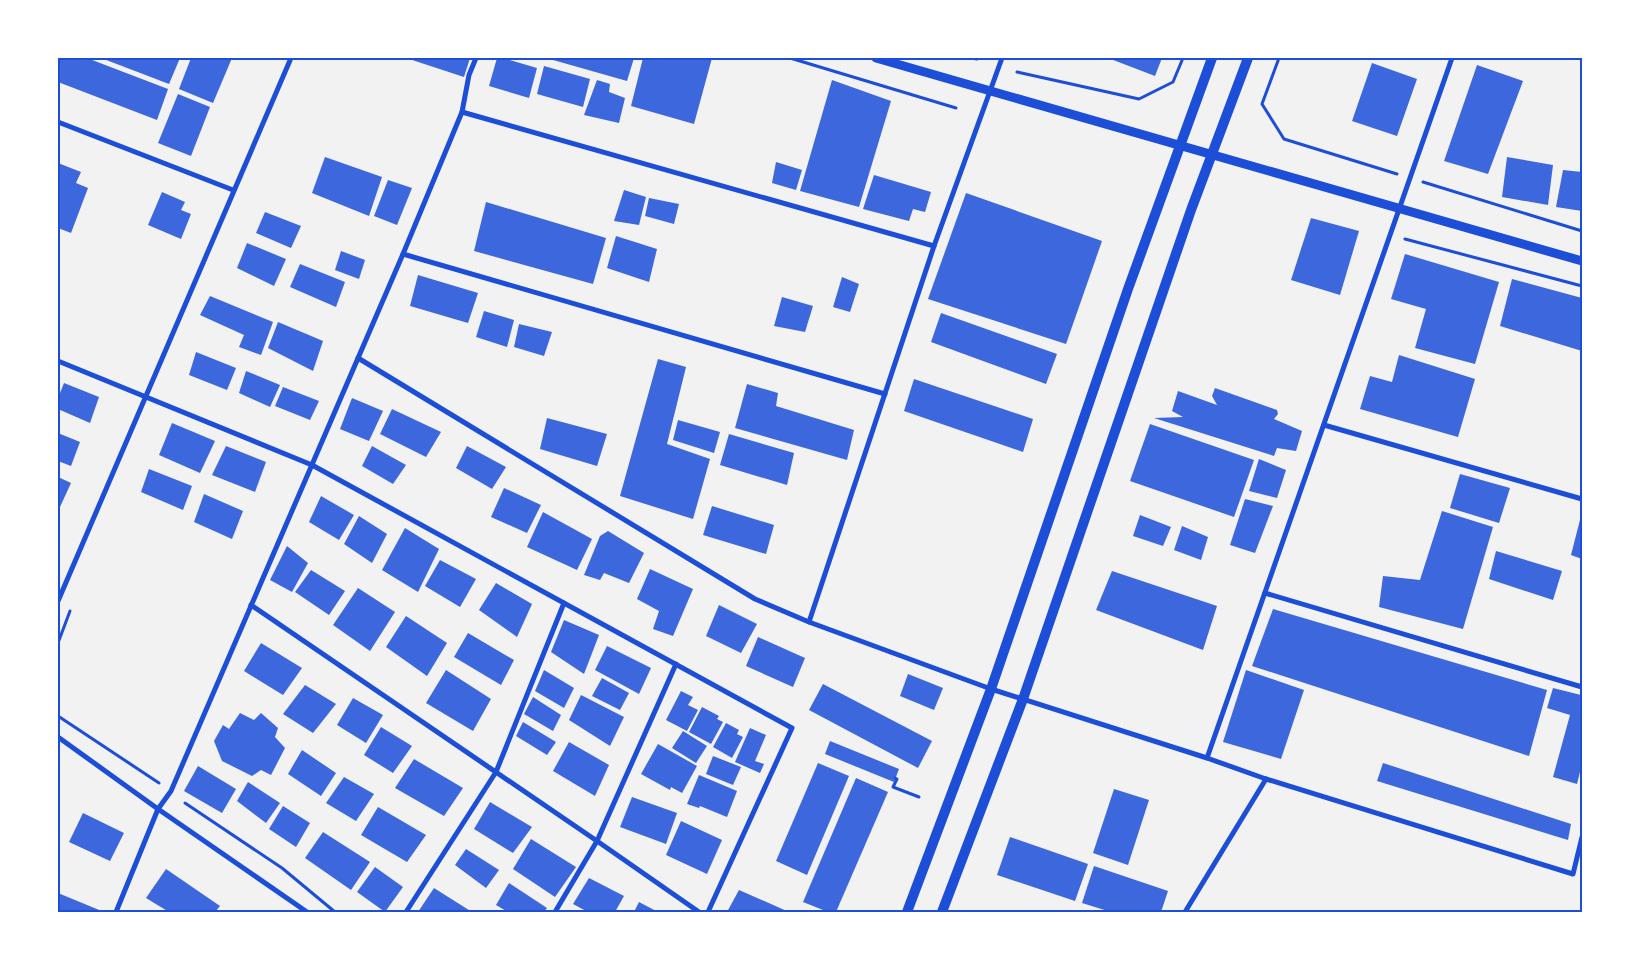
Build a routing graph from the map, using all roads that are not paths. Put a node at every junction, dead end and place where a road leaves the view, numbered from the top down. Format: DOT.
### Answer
graph roads {
  1 [pos="291,58"];
  2 [pos="476,58"];
  3 [pos="876,58"];
  4 [pos="1002,58"];
  5 [pos="1212,58"];
  6 [pos="1248,58"];
  7 [pos="1452,58"];
  8 [pos="989,90"];
  9 [pos="462,112"];
  10 [pos="58,122"];
  11 [pos="1179,146"];
  12 [pos="1212,155"];
  13 [pos="234,190"];
  14 [pos="1398,208"];
  15 [pos="934,246"];
  16 [pos="403,254"];
  17 [pos="1582,261"];
  18 [pos="358,358"];
  19 [pos="58,362"];
  20 [pos="885,394"];
  21 [pos="145,397"];
  22 [pos="1324,425"];
  23 [pos="312,465"];
  24 [pos="1582,499"];
  25 [pos="1265,593"];
  26 [pos="58,601"];
  27 [pos="564,603"];
  28 [pos="251,605"];
  29 [pos="809,622"];
  30 [pos="676,664"];
  31 [pos="1582,687"];
  32 [pos="991,689"];
  33 [pos="1023,699"];
  34 [pos="58,737"];
  35 [pos="1207,758"];
  36 [pos="496,772"];
  37 [pos="1266,779"];
  38 [pos="158,809"];
  39 [pos="1582,837"];
  40 [pos="598,841"];
  41 [pos="116,912"];
  42 [pos="307,912"];
  43 [pos="406,912"];
  44 [pos="555,912"];
  45 [pos="699,912"];
  46 [pos="708,912"];
  47 [pos="907,912"];
  48 [pos="942,912"];
  49 [pos="1185,912"];
  1 -- 13 [label="street"];
  2 -- 9 [label="street"];
  3 -- 8 [label="street"];
  4 -- 8 [label="street"];
  5 -- 11 [label="main road"];
  6 -- 12 [label="main road"];
  7 -- 14 [label="street"];
  8 -- 11 [label="street"];
  8 -- 15 [label="street"];
  9 -- 15 [label="street"];
  9 -- 16 [label="street"];
  10 -- 13 [label="street"];
  11 -- 12 [label="street"];
  11 -- 32 [label="main road"];
  12 -- 14 [label="street"];
  12 -- 33 [label="main road"];
  13 -- 21 [label="street"];
  14 -- 17 [label="street"];
  14 -- 22 [label="street"];
  15 -- 20 [label="street"];
  16 -- 18 [label="street"];
  16 -- 20 [label="street"];
  18 -- 23 [label="street"];
  18 -- 29 [label="street"];
  19 -- 21 [label="street"];
  20 -- 29 [label="street"];
  21 -- 23 [label="street"];
  21 -- 26 [label="street"];
  22 -- 24 [label="street"];
  22 -- 25 [label="street"];
  23 -- 27 [label="street"];
  23 -- 28 [label="street"];
  25 -- 31 [label="street"];
  25 -- 35 [label="street"];
  27 -- 30 [label="street"];
  27 -- 36 [label="street"];
  28 -- 36 [label="street"];
  28 -- 38 [label="street"];
  29 -- 32 [label="street"];
  30 -- 40 [label="street"];
  30 -- 46 [label="street"];
  32 -- 33 [label="street"];
  32 -- 47 [label="main road"];
  33 -- 35 [label="street"];
  33 -- 48 [label="main road"];
  34 -- 38 [label="street"];
  35 -- 37 [label="street"];
  36 -- 40 [label="street"];
  36 -- 43 [label="street"];
  37 -- 39 [label="street"];
  37 -- 49 [label="street"];
  38 -- 41 [label="street"];
  38 -- 42 [label="street"];
  40 -- 44 [label="street"];
  40 -- 45 [label="street"];
}
